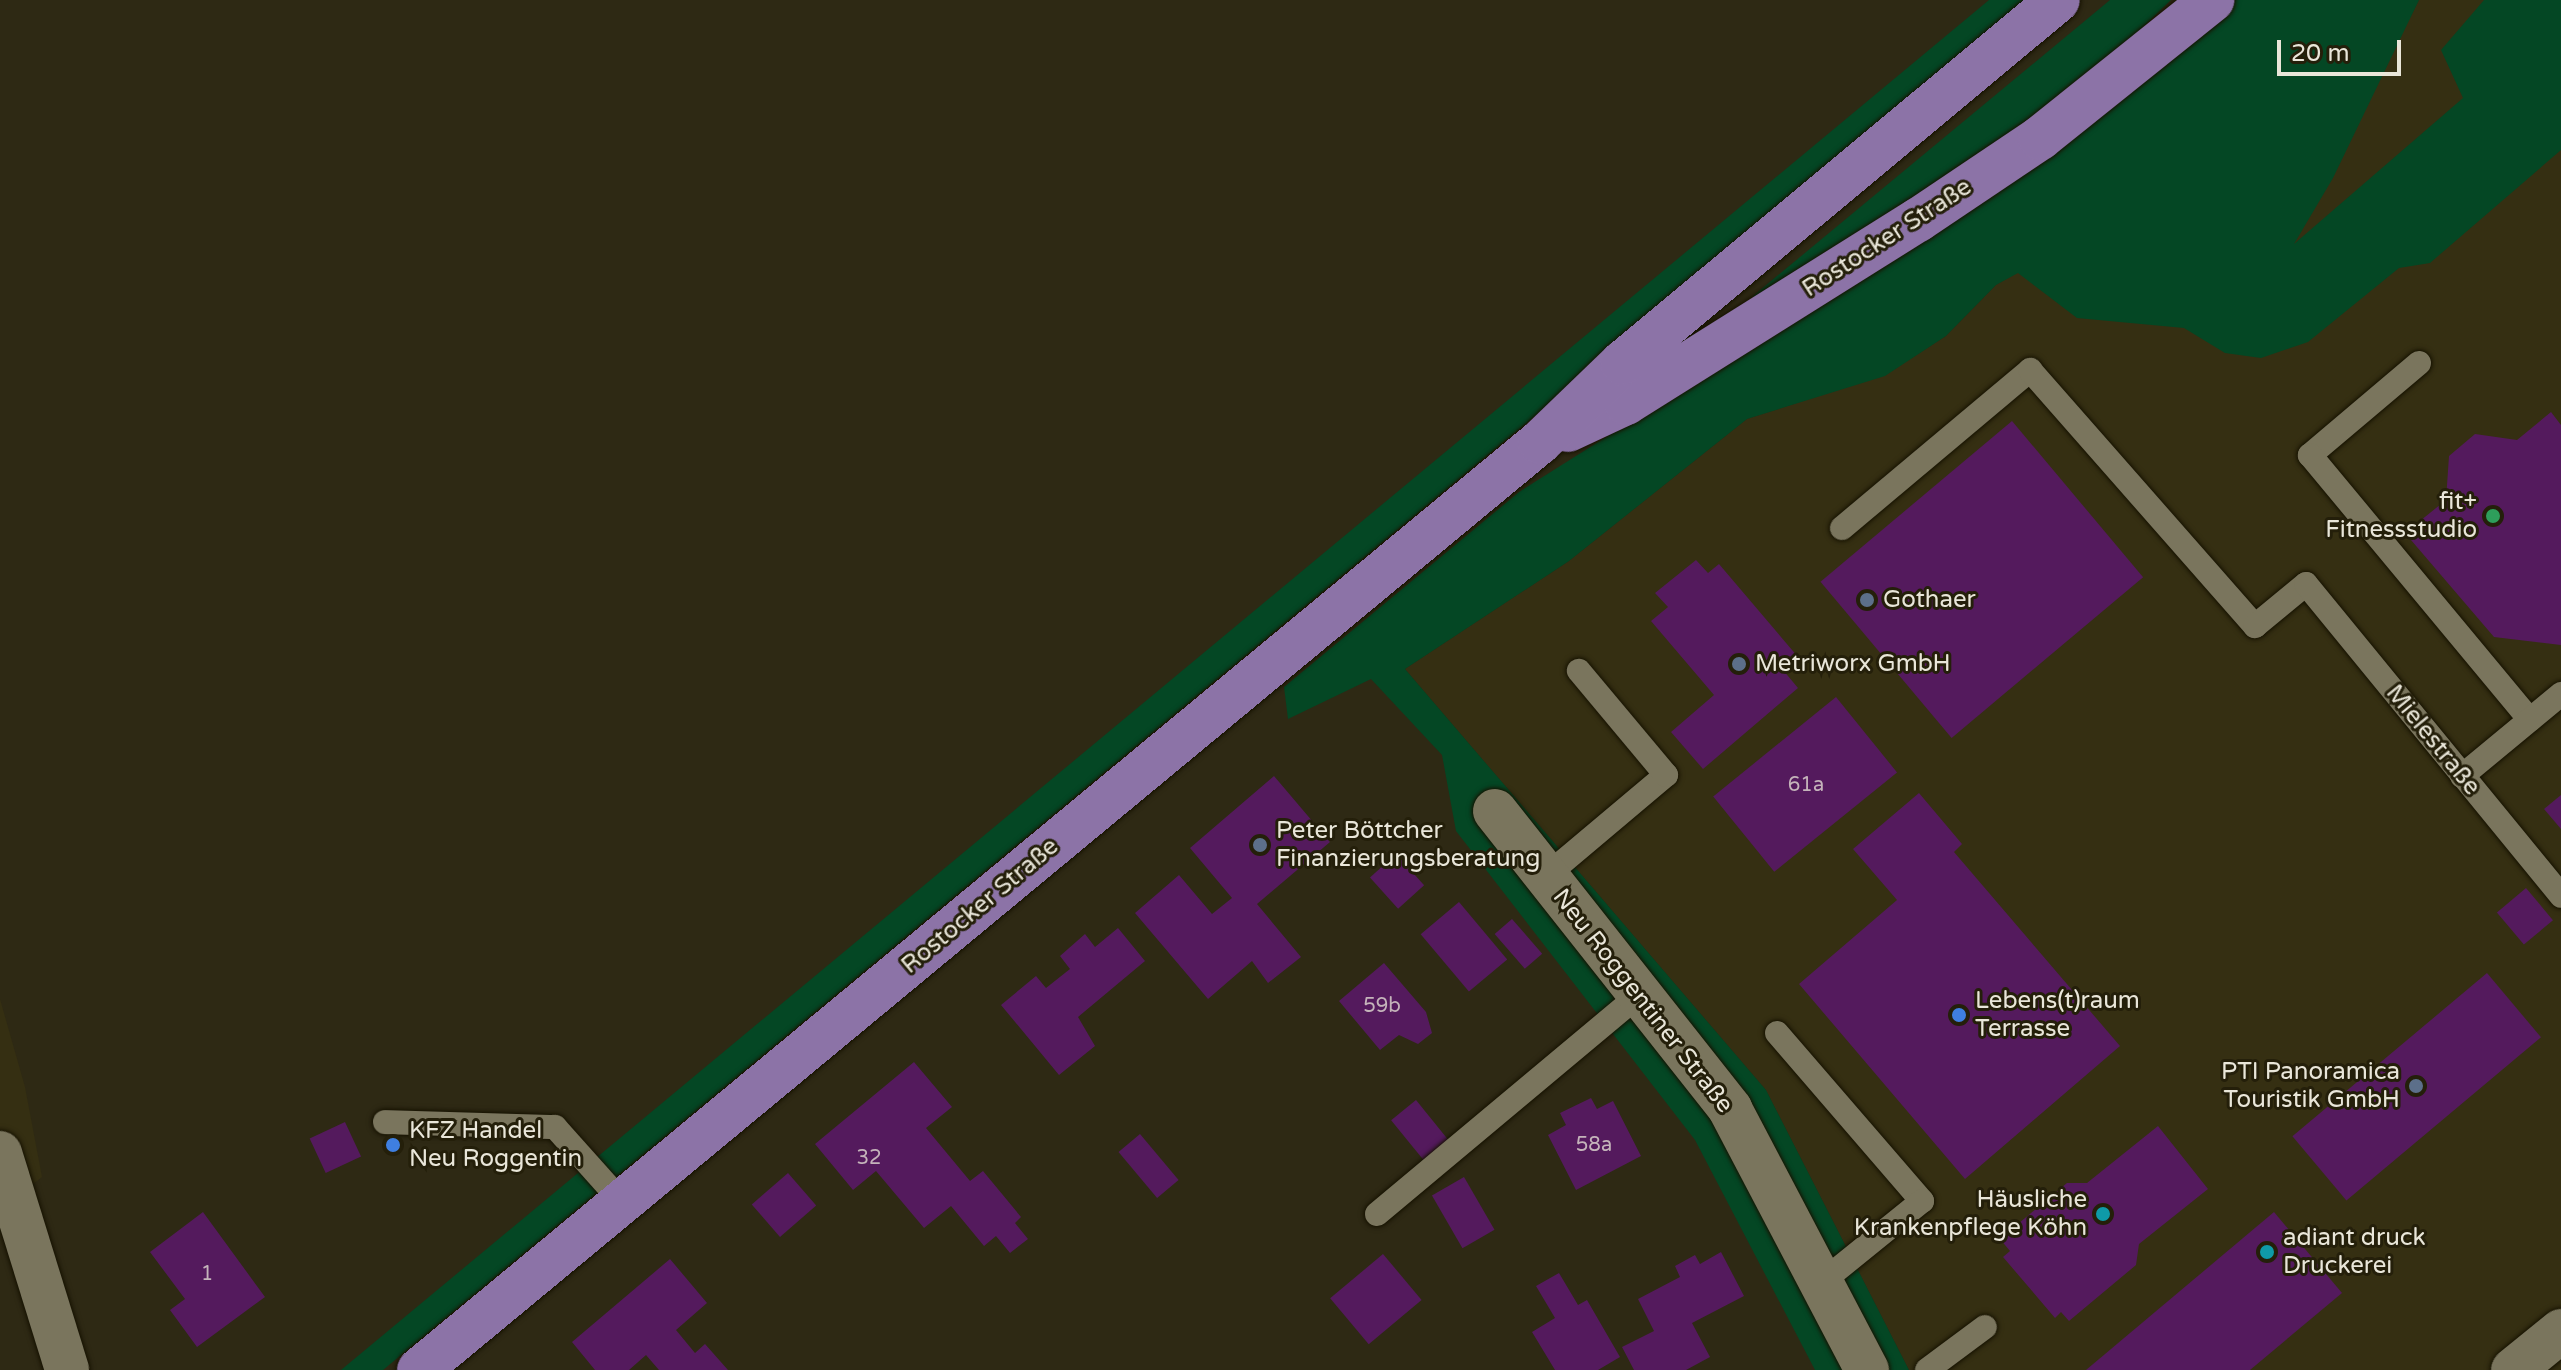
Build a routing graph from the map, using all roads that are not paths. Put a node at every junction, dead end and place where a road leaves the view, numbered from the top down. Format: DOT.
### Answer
graph roads {
  1 [pos="2058,0"];
  2 [pos="2212,0"];
  3 [pos="2419,363"];
  4 [pos="1540,442"];
  5 [pos="1842,528"];
  6 [pos="1579,671"];
  7 [pos="2561,694"];
  8 [pos="2530,720"];
  9 [pos="2462,776"];
  10 [pos="1495,811"];
  11 [pos="1546,876"];
  12 [pos="2561,896"];
  13 [pos="1639,995"];
  14 [pos="1777,1033"];
  15 [pos="385,1122"];
  16 [pos="0,1155"];
  17 [pos="622,1202"];
  18 [pos="1377,1214"];
  19 [pos="1822,1282"];
  20 [pos="1985,1327"];
  21 [pos="2561,1331"];
  22 [pos="67,1370"];
  23 [pos="419,1370"];
  24 [pos="1867,1370"];
  25 [pos="1927,1370"];
  26 [pos="2513,1370"];
  1 -- 4 [label="main road, Rostocker Straße"];
  2 -- 4 [label="main road, Rostocker Straße"];
  3 -- 8 [label="lane"];
  4 -- 17 [label="main road, Rostocker Straße"];
  5 -- 9 [label="lane, Mielestraße"];
  6 -- 11 [label="lane"];
  7 -- 8 [label="lane"];
  8 -- 9 [label="lane"];
  9 -- 12 [label="lane, Mielestraße"];
  10 -- 11 [label="street, Neu Roggentiner Straße"];
  11 -- 13 [label="street, Neu Roggentiner Straße"];
  13 -- 18 [label="lane"];
  13 -- 19 [label="street, Neu Roggentiner Straße"];
  14 -- 19 [label="lane"];
  15 -- 17 [label="lane"];
  16 -- 22 [label="street"];
  17 -- 23 [label="main road, Rostocker Straße"];
  19 -- 24 [label="street, Neu Roggentiner Straße"];
  20 -- 25 [label="lane"];
  21 -- 26 [label="street"];
}
